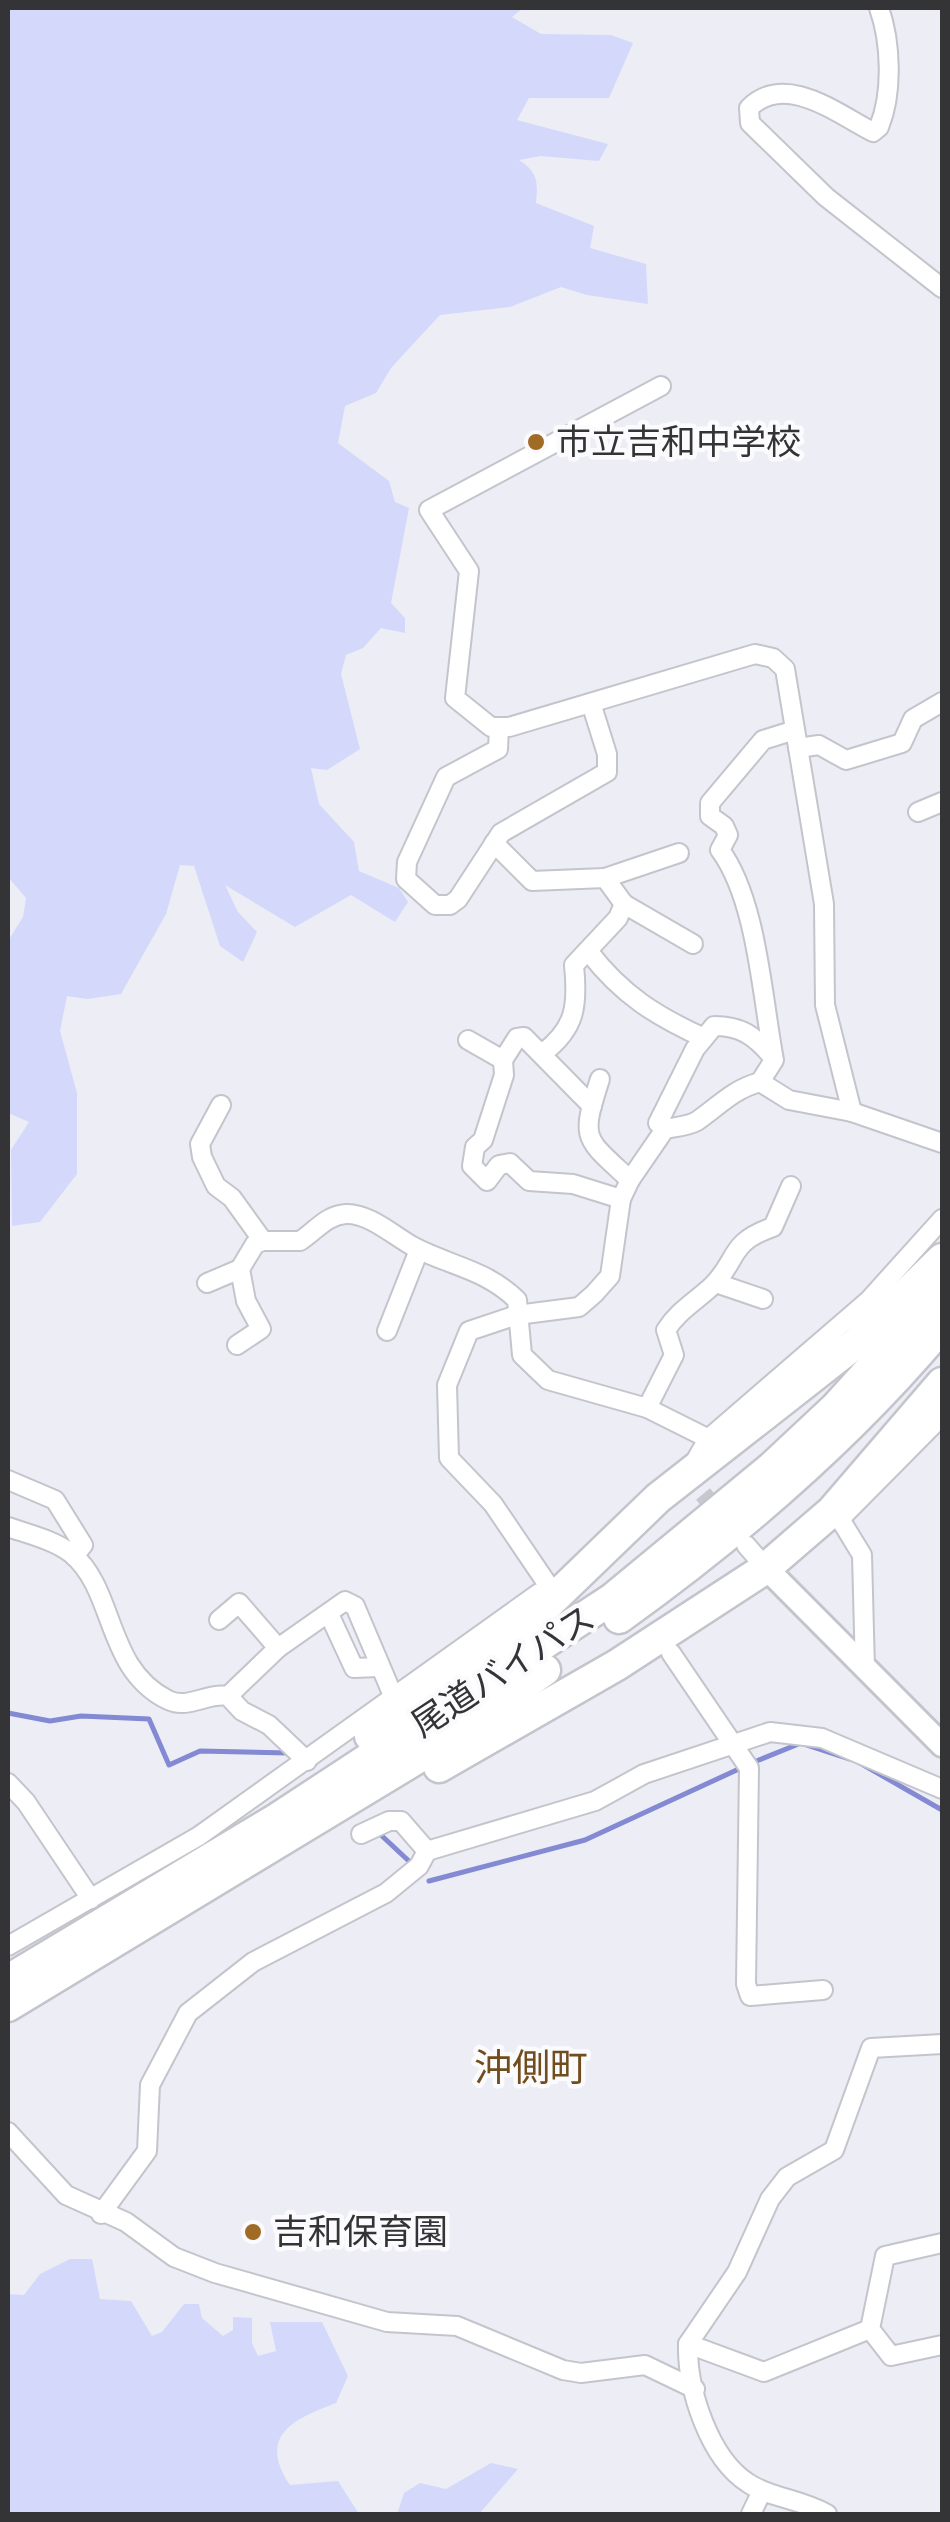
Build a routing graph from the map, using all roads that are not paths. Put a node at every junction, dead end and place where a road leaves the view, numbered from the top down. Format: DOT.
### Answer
graph roads {
  1 [pos="880,8"];
  2 [pos="942,288"];
  3 [pos="661,386"];
  4 [pos="942,702"];
  5 [pos="591,703"];
  6 [pos="498,728"];
  7 [pos="797,739"];
  8 [pos="942,802"];
  9 [pos="918,812"];
  10 [pos="494,842"];
  11 [pos="679,854"];
  12 [pos="606,878"];
  13 [pos="624,904"];
  14 [pos="693,944"];
  15 [pos="589,952"];
  16 [pos="704,1038"];
  17 [pos="468,1040"];
  18 [pos="543,1053"];
  19 [pos="503,1060"];
  20 [pos="774,1060"];
  21 [pos="600,1079"];
  22 [pos="760,1082"];
  23 [pos="221,1105"];
  24 [pos="592,1106"];
  25 [pos="852,1112"];
  26 [pos="665,1129"];
  27 [pos="942,1143"];
  28 [pos="630,1180"];
  29 [pos="790,1186"];
  30 [pos="622,1199"];
  31 [pos="942,1219"];
  32 [pos="264,1241"];
  33 [pos="419,1250"];
  34 [pos="942,1259"];
  35 [pos="240,1269"];
  36 [pos="716,1282"];
  37 [pos="207,1283"];
  38 [pos="942,1290"];
  39 [pos="763,1299"];
  40 [pos="517,1315"];
  41 [pos="942,1326"];
  42 [pos="387,1331"];
  43 [pos="237,1345"];
  44 [pos="942,1383"];
  45 [pos="647,1408"];
  46 [pos="942,1416"];
  47 [pos="715,1442"];
  48 [pos="8,1480"];
  49 [pos="695,1485"];
  50 [pos="836,1515"];
  51 [pos="8,1527"];
  52 [pos="74,1556"];
  53 [pos="756,1556"];
  54 [pos="548,1584"];
  55 [pos="329,1614"];
  56 [pos="219,1620"];
  57 [pos="278,1648"];
  58 [pos="671,1653"];
  59 [pos="380,1668"];
  60 [pos="866,1670"];
  61 [pos="228,1696"];
  62 [pos="394,1698"];
  63 [pos="732,1745"];
  64 [pos="942,1745"];
  65 [pos="307,1761"];
  66 [pos="8,1783"];
  67 [pos="942,1789"];
  68 [pos="360,1834"];
  69 [pos="427,1851"];
  70 [pos="147,1894"];
  71 [pos="92,1898"];
  72 [pos="8,1946"];
  73 [pos="8,1980"];
  74 [pos="823,1990"];
  75 [pos="8,2006"];
  76 [pos="8,2016"];
  77 [pos="942,2044"];
  78 [pos="8,2132"];
  79 [pos="101,2214"];
  80 [pos="942,2243"];
  81 [pos="870,2329"];
  82 [pos="688,2344"];
  83 [pos="942,2345"];
  84 [pos="696,2389"];
  85 [pos="762,2490"];
  86 [pos="751,2514"];
  87 [pos="827,2514"];
  1 -- 2 [label="street"];
  3 -- 6 [label="street"];
  4 -- 7 [label="street"];
  5 -- 6 [label="street"];
  5 -- 7 [label="street"];
  5 -- 10 [label="street"];
  6 -- 10 [label="street"];
  7 -- 20 [label="street"];
  7 -- 25 [label="street"];
  8 -- 9 [label="street"];
  10 -- 12 [label="street"];
  11 -- 12 [label="street"];
  12 -- 13 [label="street"];
  13 -- 14 [label="street"];
  13 -- 15 [label="street"];
  15 -- 16 [label="street"];
  15 -- 18 [label="street"];
  16 -- 20 [label="street"];
  16 -- 26 [label="street"];
  17 -- 19 [label="street"];
  18 -- 19 [label="street"];
  18 -- 24 [label="street"];
  19 -- 30 [label="street"];
  20 -- 22 [label="street"];
  21 -- 24 [label="street"];
  22 -- 25 [label="street"];
  22 -- 26 [label="street"];
  23 -- 32 [label="street"];
  24 -- 28 [label="street"];
  25 -- 27 [label="street"];
  26 -- 28 [label="street"];
  28 -- 30 [label="street"];
  29 -- 36 [label="street"];
  30 -- 40 [label="street"];
  31 -- 47 [label="street"];
  32 -- 33 [label="street"];
  32 -- 35 [label="street"];
  33 -- 40 [label="street"];
  33 -- 42 [label="street"];
  34 -- 47 [label="highway"];
  35 -- 37 [label="street"];
  35 -- 43 [label="street"];
  36 -- 39 [label="street"];
  36 -- 45 [label="street"];
  38 -- 70 [label="highway, 尾道バイパス"];
  40 -- 45 [label="street"];
  40 -- 54 [label="street"];
  41 -- 75 [label="highway, 尾道バイパス"];
  44 -- 50 [label="highway"];
  45 -- 47 [label="street"];
  46 -- 50 [label="street"];
  47 -- 49 [label="highway"];
  48 -- 52 [label="street"];
  49 -- 54 [label="street"];
  49 -- 70 [label="highway"];
  50 -- 53 [label="highway"];
  50 -- 60 [label="street"];
  51 -- 52 [label="street"];
  52 -- 61 [label="street"];
  53 -- 60 [label="street"];
  53 -- 76 [label="highway"];
  54 -- 62 [label="street"];
  55 -- 57 [label="street"];
  55 -- 59 [label="street"];
  55 -- 59 [label="street"];
  56 -- 57 [label="street"];
  57 -- 61 [label="street"];
  58 -- 63 [label="street"];
  59 -- 62 [label="street"];
  60 -- 64 [label="street"];
  61 -- 65 [label="street"];
  62 -- 65 [label="street"];
  63 -- 67 [label="street"];
  63 -- 69 [label="street"];
  63 -- 74 [label="street"];
  65 -- 71 [label="street"];
  66 -- 71 [label="street"];
  68 -- 69 [label="street"];
  69 -- 79 [label="street"];
  70 -- 73 [label="highway, 尾道バイパス"];
  71 -- 72 [label="street"];
  77 -- 82 [label="street"];
  78 -- 79 [label="street"];
  79 -- 84 [label="street"];
  80 -- 81 [label="street"];
  81 -- 82 [label="street"];
  81 -- 83 [label="street"];
  82 -- 84 [label="street"];
  84 -- 85 [label="street"];
  85 -- 86 [label="street"];
  85 -- 87 [label="street"];
}
